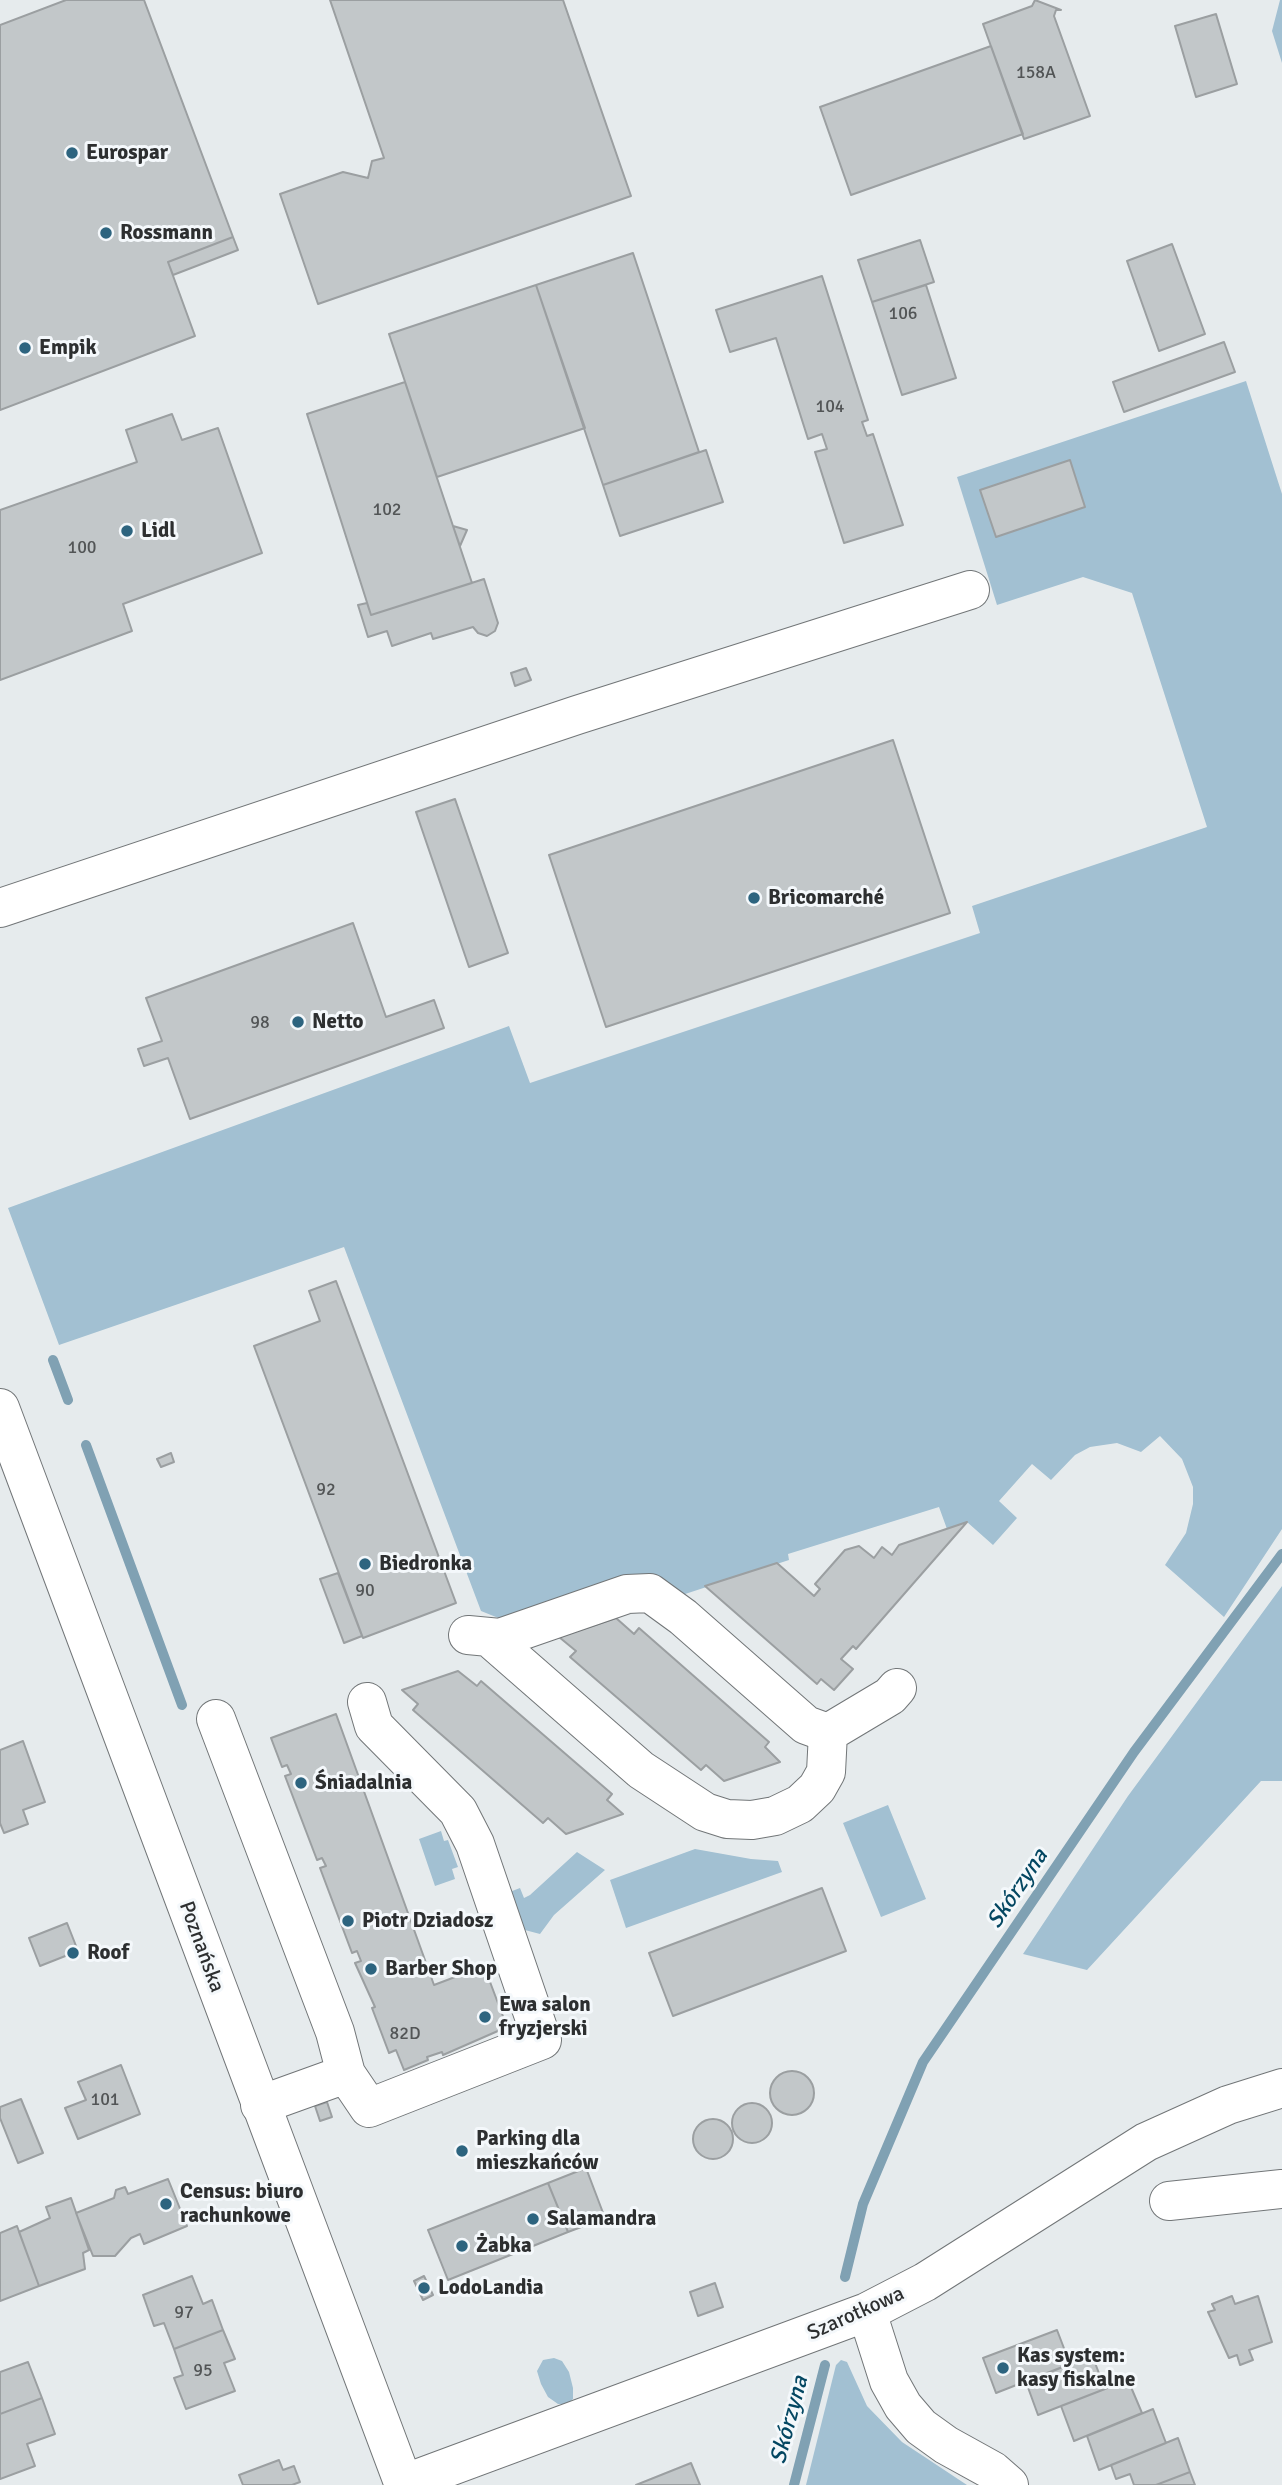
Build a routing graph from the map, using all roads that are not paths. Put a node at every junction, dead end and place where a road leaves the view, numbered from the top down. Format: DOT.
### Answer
graph roads {
  1 [pos="970,590"];
  2 [pos="0,908"];
  3 [pos="0,1408"];
  4 [pos="897,1688"];
  5 [pos="367,1702"];
  6 [pos="216,1719"];
  7 [pos="828,1733"];
  8 [pos="346,2074"];
  9 [pos="1282,2088"];
  10 [pos="260,2105"];
  11 [pos="1282,2189"];
  12 [pos="1169,2201"];
  13 [pos="867,2312"];
  14 [pos="403,2484"];
  15 [pos="1009,2485"];
  1 -- 2 [label="street"];
  3 -- 10 [label="street, Poznańska"];
  4 -- 7 [label="street"];
  5 -- 8 [label="street"];
  6 -- 8 [label="street"];
  7 -- 7 [label="street"];
  8 -- 10 [label="street"];
  9 -- 13 [label="street, Szarotkowa"];
  10 -- 14 [label="street, Poznańska"];
  11 -- 12 [label="street"];
  13 -- 14 [label="street, Szarotkowa"];
  13 -- 15 [label="street"];
}
